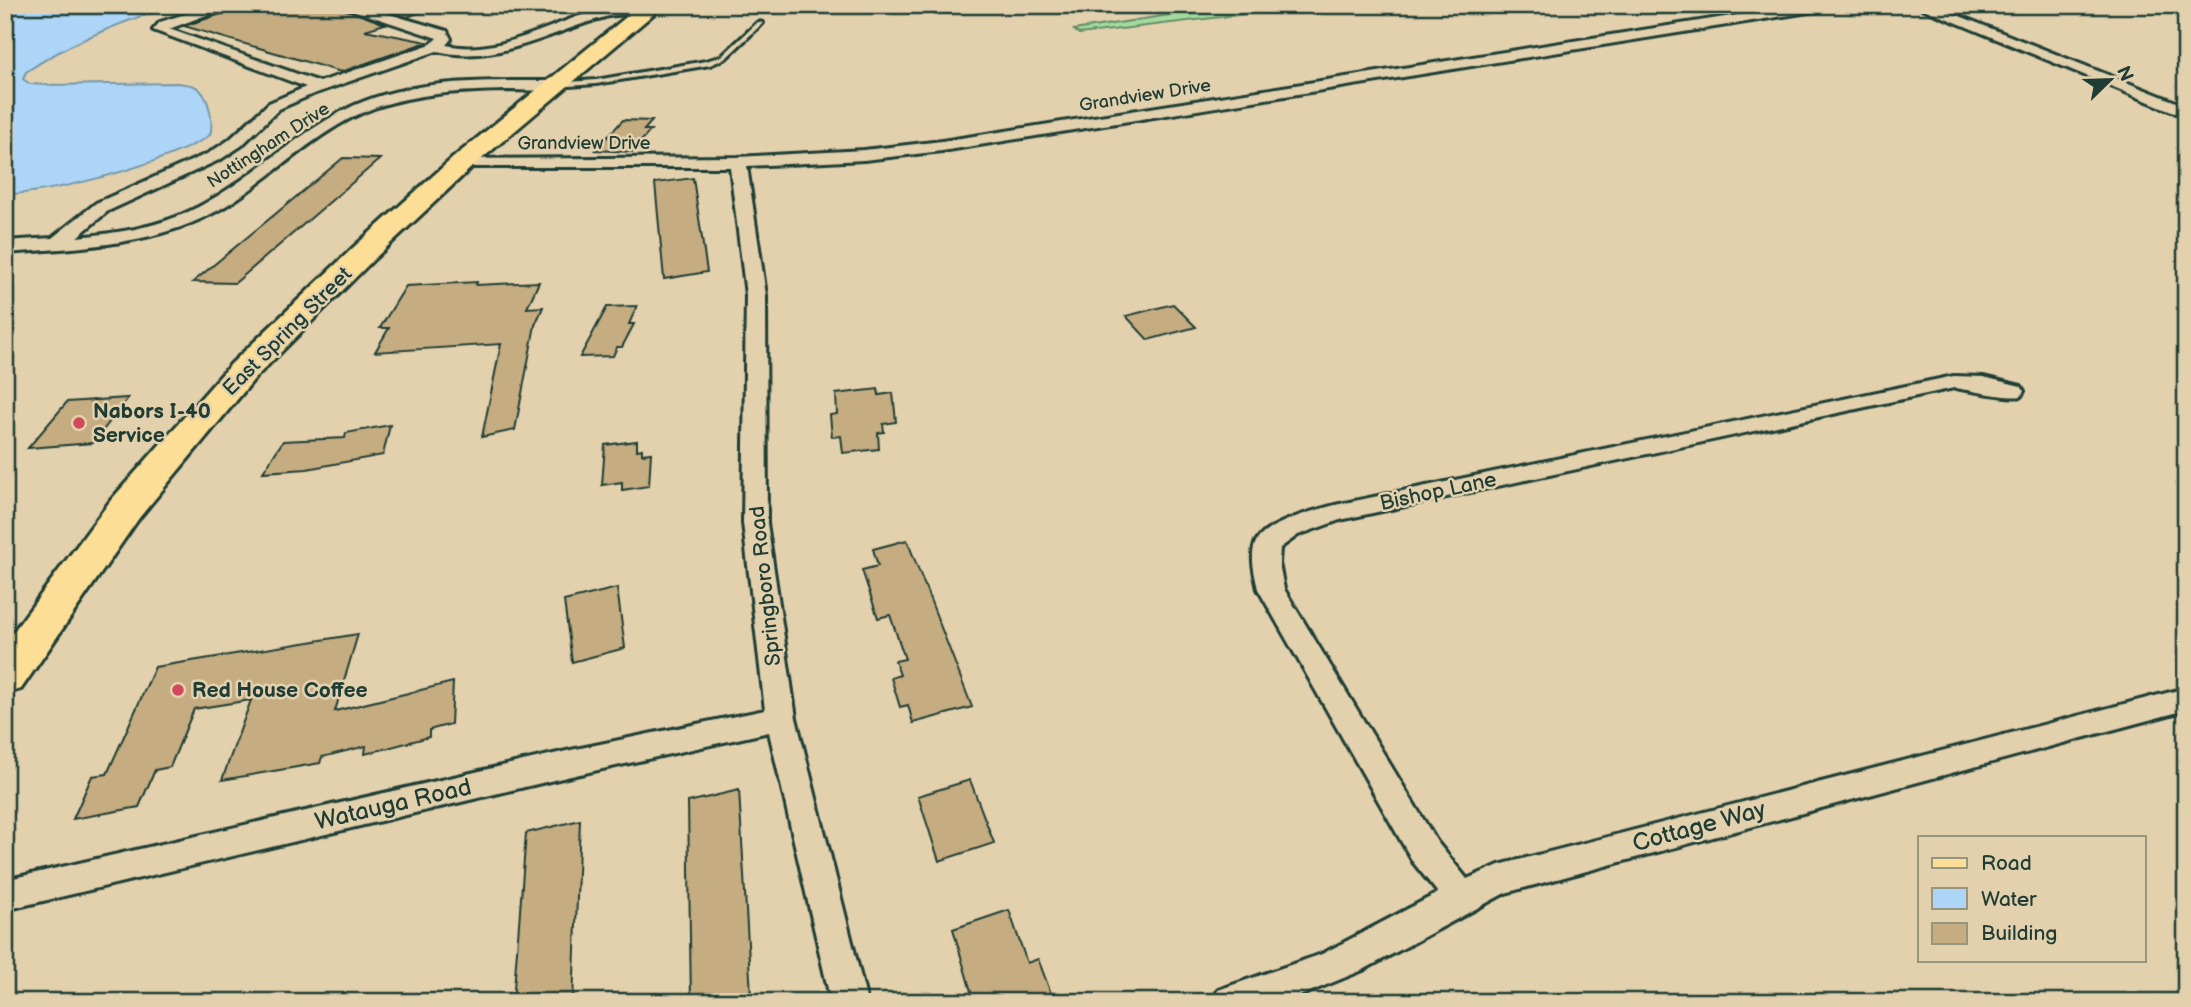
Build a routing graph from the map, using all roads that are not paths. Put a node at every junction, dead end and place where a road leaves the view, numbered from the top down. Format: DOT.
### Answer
graph roads {
  1 [pos="226,5"];
  2 [pos="342,5"];
  3 [pos="1826,5"];
  4 [pos="1920,5"];
  5 [pos="653,6"];
  6 [pos="677,6"];
  7 [pos="760,23"];
  8 [pos="436,47"];
  9 [pos="554,86"];
  10 [pos="320,87"];
  11 [pos="2186,112"];
  12 [pos="463,162"];
  13 [pos="738,162"];
  14 [pos="58,243"];
  15 [pos="5,247"];
  16 [pos="2013,391"];
  17 [pos="5,677"];
  18 [pos="2186,699"];
  19 [pos="781,718"];
  20 [pos="5,895"];
  21 [pos="1461,896"];
  22 [pos="849,1002"];
  23 [pos="1231,1002"];
  1 -- 10 [label="street"];
  2 -- 8 [label="street"];
  3 -- 13 [label="street, Grandview Drive"];
  4 -- 11 [label="street"];
  5 -- 8 [label="street"];
  5 -- 9 [label="main road, East Spring Street"];
  6 -- 9 [label="main road, East Spring Street"];
  7 -- 9 [label="lane"];
  8 -- 10 [label="street"];
  9 -- 12 [label="main road, East Spring Street"];
  9 -- 14 [label="street, Nottingham Drive"];
  10 -- 14 [label="street"];
  12 -- 13 [label="street, Grandview Drive"];
  12 -- 17 [label="main road, East Spring Street"];
  13 -- 19 [label="street, Springboro Road"];
  14 -- 15 [label="street, Nottingham Drive"];
  16 -- 21 [label="street, Bishop Lane"];
  18 -- 21 [label="street, Cottage Way"];
  19 -- 20 [label="street, Watauga Road"];
  19 -- 22 [label="street, Springboro Road"];
  21 -- 23 [label="street, Cottage Way"];
}
